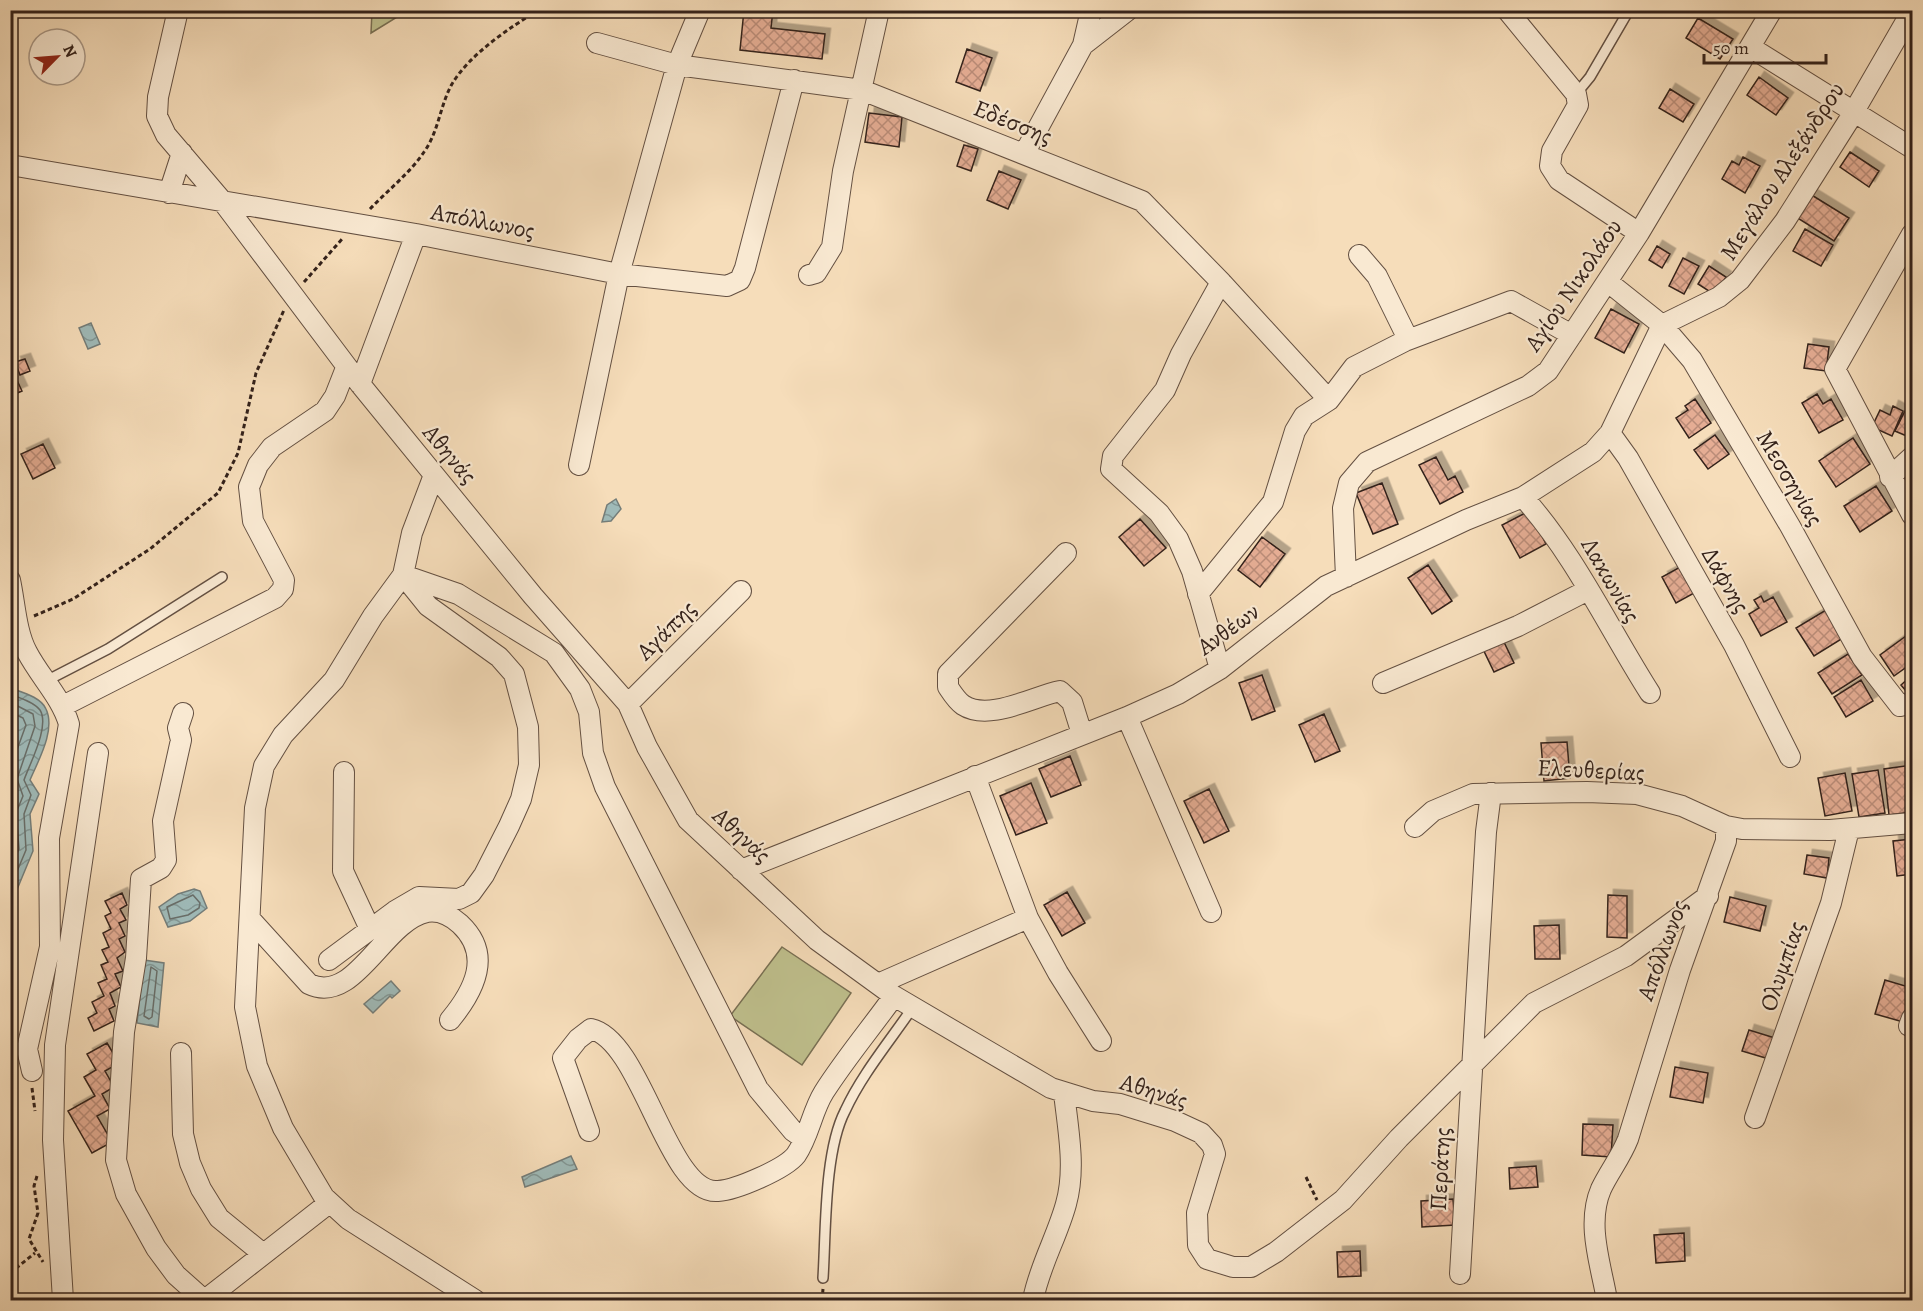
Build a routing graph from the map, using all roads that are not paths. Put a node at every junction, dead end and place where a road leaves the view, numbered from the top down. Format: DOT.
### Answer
graph roads {
  1 [pos="178,10"];
  2 [pos="700,10"];
  3 [pos="879,10"];
  4 [pos="1091,10"];
  5 [pos="1128,10"];
  6 [pos="1507,10"];
  7 [pos="1629,10"];
  8 [pos="1772,10"];
  9 [pos="1912,11"];
  10 [pos="597,43"];
  11 [pos="1083,45"];
  12 [pos="1750,47"];
  13 [pos="677,65"];
  14 [pos="794,80"];
  15 [pos="862,90"];
  16 [pos="1576,94"];
  17 [pos="1853,111"];
  18 [pos="1912,148"];
  19 [pos="182,153"];
  20 [pos="1024,154"];
  21 [pos="10,165"];
  22 [pos="169,193"];
  23 [pos="223,202"];
  24 [pos="1639,233"];
  25 [pos="416,234"];
  26 [pos="1912,234"];
  27 [pos="1359,255"];
  28 [pos="620,274"];
  29 [pos="809,275"];
  30 [pos="1221,282"];
  31 [pos="1608,282"];
  32 [pos="1662,325"];
  33 [pos="1572,336"];
  34 [pos="1408,339"];
  35 [pos="346,368"];
  36 [pos="360,384"];
  37 [pos="1329,400"];
  38 [pos="1610,433"];
  39 [pos="1912,457"];
  40 [pos="579,465"];
  41 [pos="434,476"];
  42 [pos="1890,477"];
  43 [pos="1523,497"];
  44 [pos="1912,515"];
  45 [pos="1066,553"];
  46 [pos="403,575"];
  47 [pos="222,577"];
  48 [pos="1346,577"];
  49 [pos="10,580"];
  50 [pos="741,591"];
  51 [pos="1588,591"];
  52 [pos="1198,594"];
  53 [pos="1220,669"];
  54 [pos="44,682"];
  55 [pos="1383,683"];
  56 [pos="1650,693"];
  57 [pos="1912,703"];
  58 [pos="628,704"];
  59 [pos="63,706"];
  60 [pos="183,713"];
  61 [pos="1127,717"];
  62 [pos="1082,734"];
  63 [pos="98,753"];
  64 [pos="1790,757"];
  65 [pos="344,772"];
  66 [pos="975,776"];
  67 [pos="1491,794"];
  68 [pos="1912,823"];
  69 [pos="1415,826"];
  70 [pos="1726,826"];
  71 [pos="1849,829"];
  72 [pos="741,870"];
  73 [pos="1708,896"];
  74 [pos="1210,912"];
  75 [pos="1028,918"];
  76 [pos="250,919"];
  77 [pos="370,929"];
  78 [pos="329,960"];
  79 [pos="878,984"];
  80 [pos="894,996"];
  81 [pos="913,1007"];
  82 [pos="450,1020"];
  83 [pos="1101,1041"];
  84 [pos="181,1053"];
  85 [pos="1471,1066"];
  86 [pos="32,1071"];
  87 [pos="1064,1093"];
  88 [pos="1755,1118"];
  89 [pos="589,1131"];
  90 [pos="803,1138"];
  91 [pos="329,1203"];
  92 [pos="262,1254"];
  93 [pos="1460,1274"];
  94 [pos="823,1278"];
  95 [pos="63,1300"];
  96 [pos="204,1300"];
  97 [pos="475,1300"];
  98 [pos="1033,1300"];
  99 [pos="1607,1300"];
  1 -- 19 [label="street, Αθηνάς"];
  2 -- 13 [label="street"];
  3 -- 15 [label="street"];
  4 -- 11 [label="street"];
  5 -- 11 [label="street"];
  6 -- 16 [label="street"];
  7 -- 16 [label="lane"];
  8 -- 12 [label="street, Αγίου Νικολάου"];
  9 -- 17 [label="street, Μεγάλου Αλεξάνδρου"];
  10 -- 13 [label="street, Εδέσσης"];
  11 -- 20 [label="street"];
  12 -- 17 [label="street"];
  12 -- 24 [label="street, Αγίου Νικολάου"];
  13 -- 14 [label="street, Εδέσσης"];
  13 -- 28 [label="street"];
  14 -- 15 [label="street, Εδέσσης"];
  14 -- 28 [label="street, Απόλλωνος"];
  15 -- 20 [label="street, Εδέσσης"];
  15 -- 29 [label="street"];
  16 -- 24 [label="street"];
  17 -- 18 [label="street"];
  17 -- 32 [label="street, Μεγάλου Αλεξάνδρου"];
  19 -- 22 [label="street"];
  19 -- 23 [label="street, Αθηνάς"];
  20 -- 30 [label="street, Εδέσσης"];
  21 -- 22 [label="street, Απόλλωνος"];
  22 -- 23 [label="street, Απόλλωνος"];
  23 -- 25 [label="street, Απόλλωνος"];
  23 -- 35 [label="street, Αθηνάς"];
  24 -- 31 [label="street, Αγίου Νικολάου"];
  25 -- 28 [label="street, Απόλλωνος"];
  25 -- 36 [label="street"];
  26 -- 42 [label="street"];
  27 -- 34 [label="street"];
  28 -- 40 [label="street"];
  30 -- 37 [label="street, Εδέσσης"];
  30 -- 52 [label="street"];
  31 -- 32 [label="street, Μεσσηνίας"];
  31 -- 33 [label="street, Αγίου Νικολάου"];
  32 -- 38 [label="street, Ανθέων"];
  32 -- 57 [label="street, Μεσσηνίας"];
  33 -- 34 [label="street"];
  33 -- 48 [label="street, Αγίου Νικολάου"];
  34 -- 37 [label="street"];
  35 -- 36 [label="street, Αθηνάς"];
  35 -- 59 [label="street"];
  36 -- 41 [label="street, Αθηνάς"];
  37 -- 52 [label="street"];
  38 -- 43 [label="street, Ανθέων"];
  38 -- 64 [label="street, Δάφνης"];
  39 -- 42 [label="street"];
  41 -- 46 [label="street"];
  41 -- 58 [label="street, Αθηνάς"];
  42 -- 44 [label="street"];
  43 -- 48 [label="street, Ανθέων"];
  43 -- 51 [label="street, Λακωνίας"];
  45 -- 62 [label="street"];
  46 -- 76 [label="street"];
  46 -- 77 [label="street"];
  46 -- 90 [label="street"];
  47 -- 54 [label="lane"];
  48 -- 53 [label="street, Ανθέων"];
  49 -- 54 [label="street"];
  50 -- 58 [label="street, Αγάπης"];
  51 -- 55 [label="street"];
  51 -- 56 [label="street, Λακωνίας"];
  52 -- 53 [label="street"];
  53 -- 61 [label="street, Ανθέων"];
  54 -- 59 [label="street"];
  58 -- 72 [label="street, Αθηνάς"];
  59 -- 86 [label="street"];
  60 -- 96 [label="street"];
  61 -- 62 [label="street, Ανθέων"];
  61 -- 74 [label="street"];
  62 -- 66 [label="street, Ανθέων"];
  63 -- 95 [label="street"];
  65 -- 77 [label="street"];
  66 -- 72 [label="street, Ανθέων"];
  66 -- 75 [label="street"];
  67 -- 69 [label="street, Ελευθερίας"];
  67 -- 70 [label="street, Ελευθερίας"];
  67 -- 85 [label="street, Περάτης"];
  68 -- 71 [label="street, Ελευθερίας"];
  70 -- 71 [label="street, Ελευθερίας"];
  70 -- 73 [label="street"];
  71 -- 88 [label="street, Ολυμπίας"];
  72 -- 79 [label="street, Αθηνάς"];
  73 -- 85 [label="street, Απόλλωνος"];
  73 -- 99 [label="street, Απόλλωνος"];
  75 -- 79 [label="street"];
  75 -- 83 [label="street"];
  76 -- 82 [label="street"];
  76 -- 91 [label="street"];
  77 -- 78 [label="street"];
  79 -- 80 [label="street, Αθηνάς"];
  80 -- 81 [label="street, Αθηνάς"];
  80 -- 90 [label="street"];
  81 -- 87 [label="street, Αθηνάς"];
  81 -- 94 [label="lane"];
  84 -- 92 [label="street"];
  85 -- 87 [label="street, Αθηνάς"];
  85 -- 93 [label="street, Περάτης"];
  87 -- 98 [label="street"];
  89 -- 90 [label="street"];
  91 -- 92 [label="street"];
  91 -- 97 [label="street"];
  92 -- 96 [label="street"];
}
